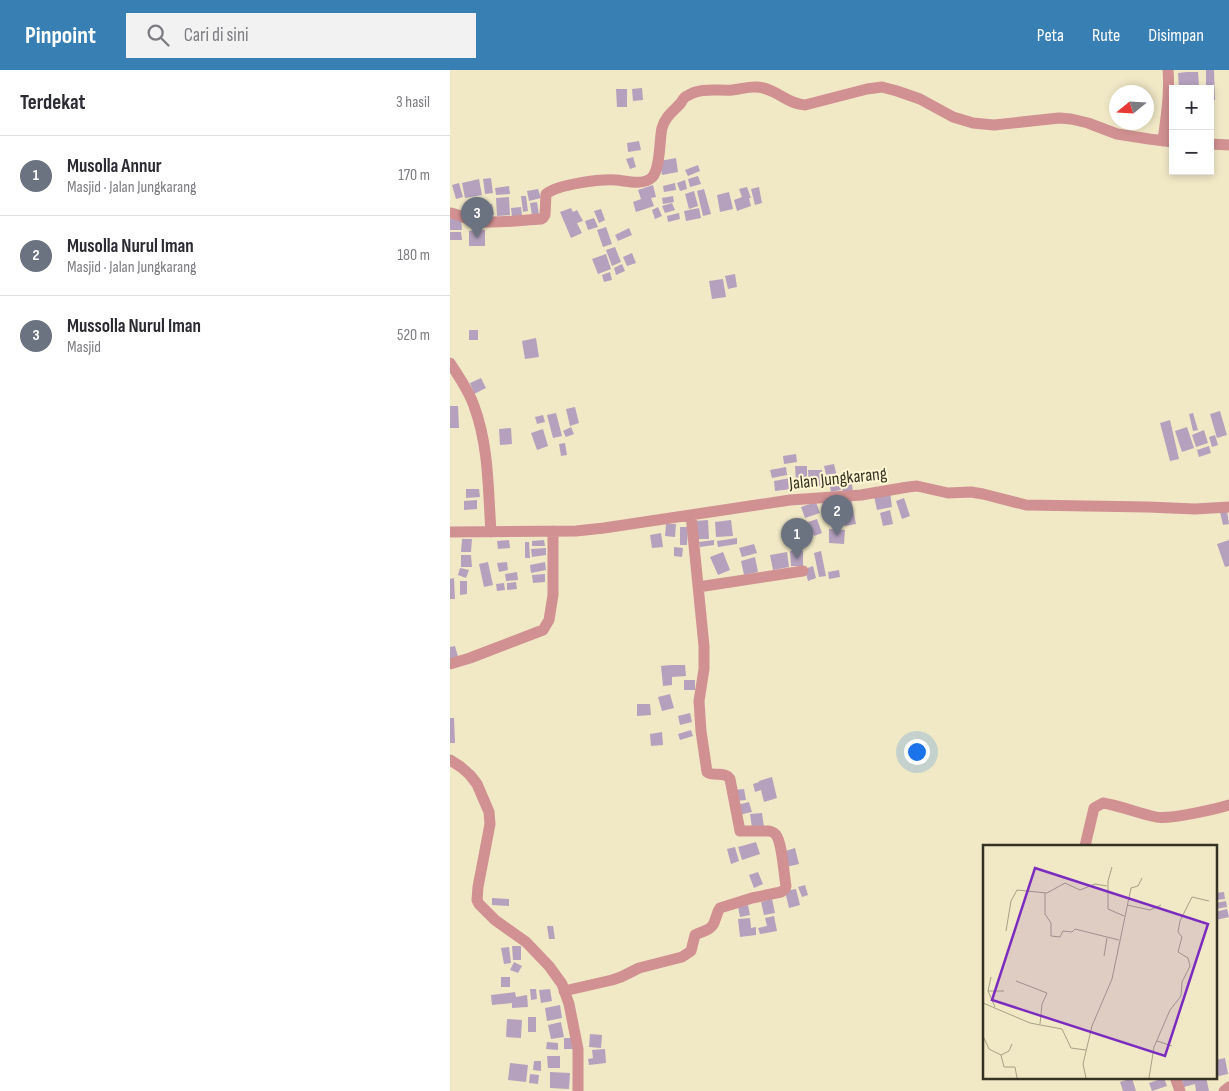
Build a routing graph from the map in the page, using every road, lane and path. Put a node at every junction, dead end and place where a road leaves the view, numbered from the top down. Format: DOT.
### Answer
graph roads {
  1 [pos="1168,70"];
  2 [pos="1168,141"];
  3 [pos="1214,144"];
  4 [pos="1229,145"];
  5 [pos="450,213"];
  6 [pos="450,363"];
  7 [pos="1229,507"];
  8 [pos="691,515"];
  9 [pos="553,531"];
  10 [pos="450,532"];
  11 [pos="491,532"];
  12 [pos="803,571"];
  13 [pos="698,587"];
  14 [pos="450,664"];
  15 [pos="450,760"];
  16 [pos="1229,805"];
  17 [pos="1085,845"];
  18 [pos="564,991"];
  19 [pos="1176,1078"];
  20 [pos="1229,1086"];
  21 [pos="578,1091"];
  22 [pos="1180,1091"];
  23 [pos="1224,1091"];
  1 -- 2 [label="street"];
  2 -- 5 [label="street"];
  3 -- 4 [label="street"];
  6 -- 11 [label="street"];
  7 -- 8 [label="street, Jalan Jungkarang"];
  8 -- 9 [label="street, Jalan Jungkarang"];
  8 -- 13 [label="street"];
  9 -- 11 [label="street, Jalan Jungkarang"];
  9 -- 14 [label="street"];
  10 -- 11 [label="street, Jalan Jungkarang"];
  12 -- 13 [label="street"];
  13 -- 18 [label="street"];
  15 -- 18 [label="street"];
  16 -- 17 [label="street"];
  18 -- 21 [label="street"];
  19 -- 22 [label="street"];
  20 -- 23 [label="street"];
}
